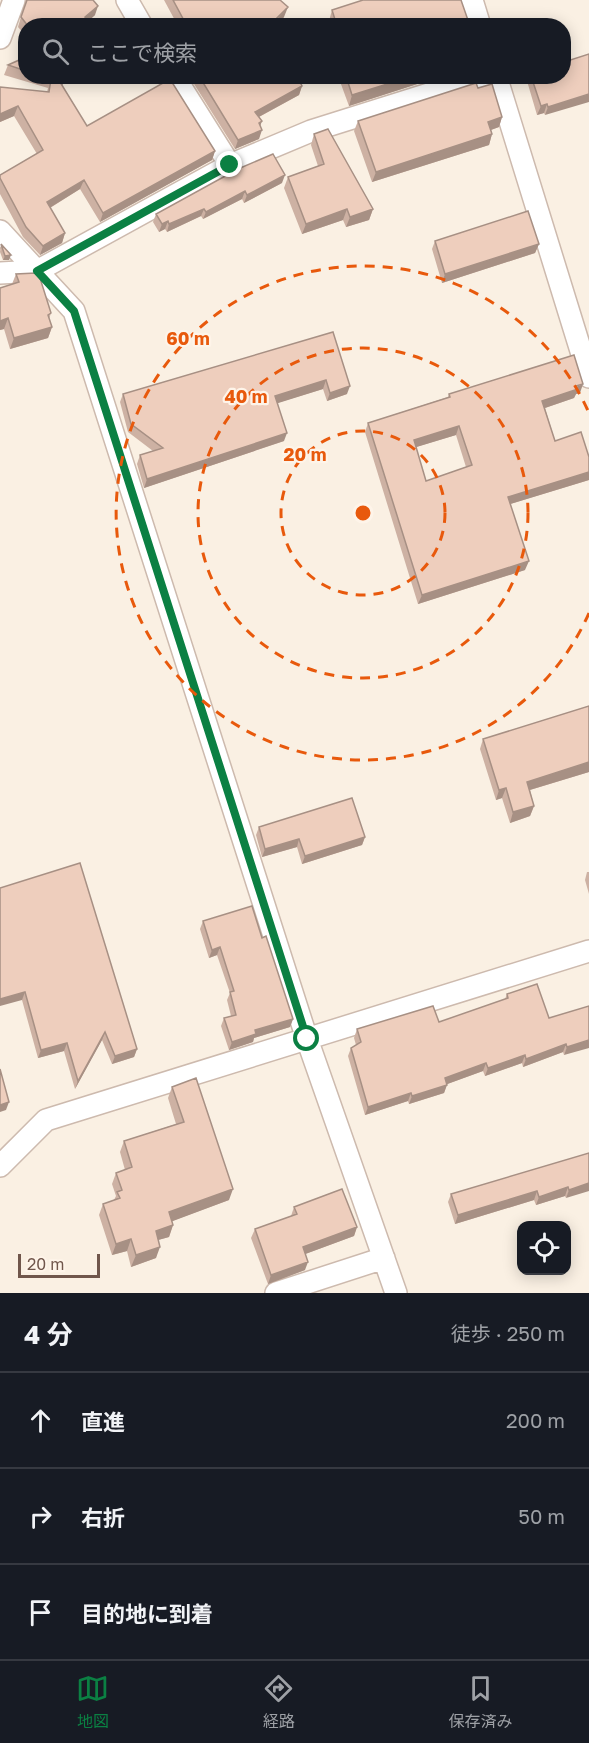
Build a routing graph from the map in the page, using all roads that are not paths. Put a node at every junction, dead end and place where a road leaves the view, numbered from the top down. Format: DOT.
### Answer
graph roads {
  1 [pos="14,0"];
  2 [pos="127,0"];
  3 [pos="472,0"];
  4 [pos="137,18"];
  5 [pos="478,18"];
  6 [pos="0,38"];
  7 [pos="179,84"];
  8 [pos="460,84"];
  9 [pos="497,84"];
  10 [pos="230,165"];
  11 [pos="0,231"];
  12 [pos="37,271"];
  13 [pos="0,273"];
  14 [pos="589,377"];
  15 [pos="589,951"];
  16 [pos="307,1039"];
  17 [pos="0,1166"];
  18 [pos="384,1258"];
  19 [pos="276,1293"];
  20 [pos="396,1293"];
  1 -- 6 [label="street"];
  2 -- 4 [label="street"];
  3 -- 5 [label="street"];
  7 -- 10 [label="street"];
  8 -- 10 [label="street"];
  9 -- 14 [label="street"];
  10 -- 12 [label="street"];
  11 -- 12 [label="street"];
  12 -- 13 [label="street"];
  12 -- 16 [label="street"];
  15 -- 16 [label="street"];
  16 -- 17 [label="street"];
  16 -- 18 [label="street"];
  18 -- 19 [label="street"];
  18 -- 20 [label="street"];
}
